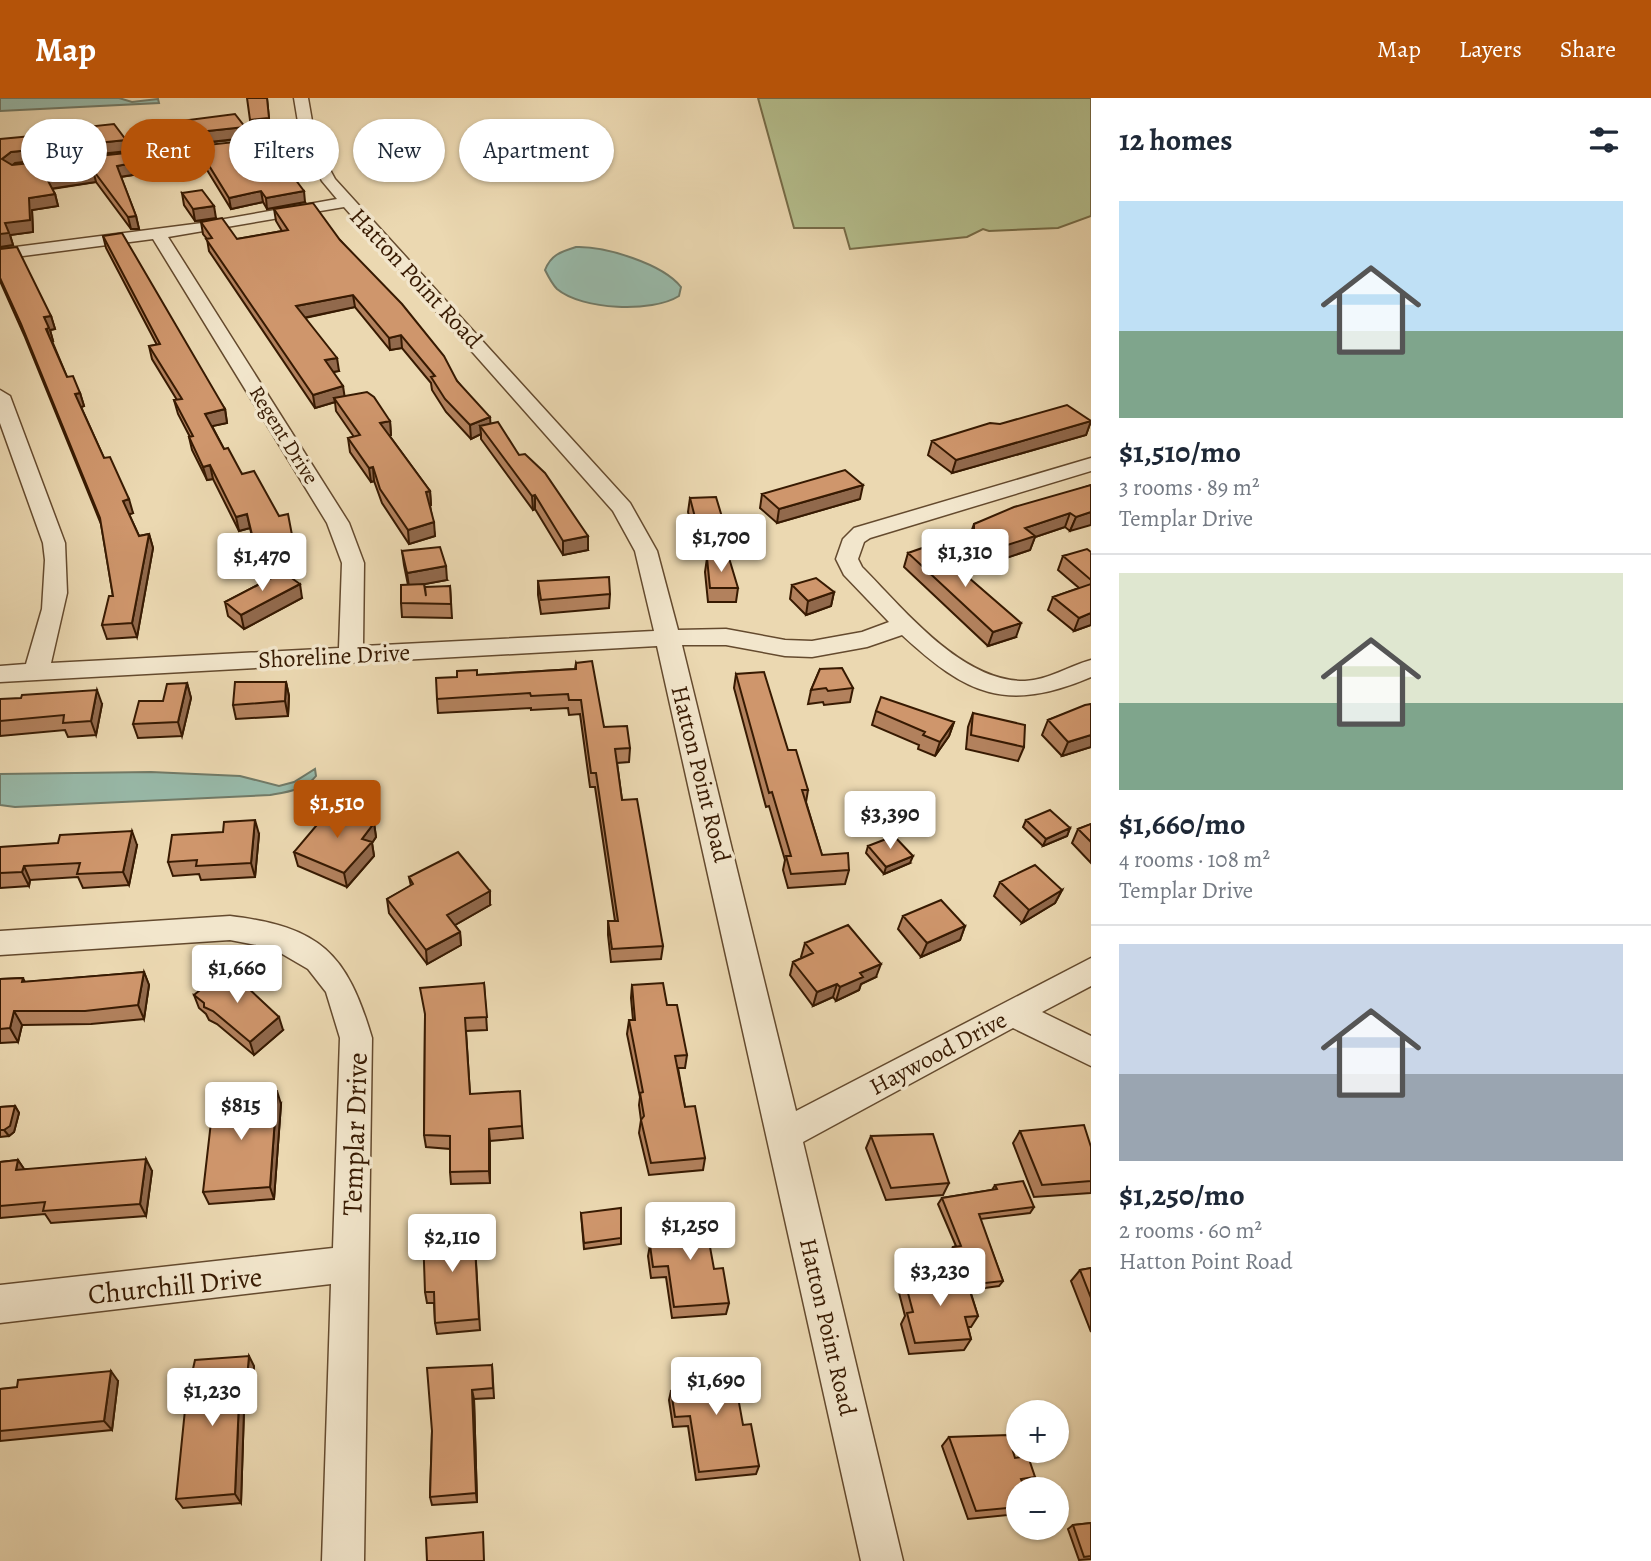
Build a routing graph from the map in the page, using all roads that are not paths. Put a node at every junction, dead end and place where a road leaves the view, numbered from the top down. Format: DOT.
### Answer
graph roads {
  1 [pos="301,98"];
  2 [pos="304,119"];
  3 [pos="229,146"];
  4 [pos="107,159"];
  5 [pos="332,182"];
  6 [pos="346,202"];
  7 [pos="158,234"];
  8 [pos="0,254"];
  9 [pos="0,396"];
  10 [pos="1091,464"];
  11 [pos="907,624"];
  12 [pos="668,638"];
  13 [pos="351,654"];
  14 [pos="1091,668"];
  15 [pos="36,672"];
  16 [pos="0,674"];
  17 [pos="0,943"];
  18 [pos="1091,971"];
  19 [pos="1013,1013"];
  20 [pos="1091,1052"];
  21 [pos="784,1135"];
  22 [pos="350,1264"];
  23 [pos="0,1304"];
  24 [pos="343,1561"];
  25 [pos="882,1561"];
  1 -- 2 [label="street, Hatton Point Road"];
  3 -- 4 [label="street"];
  5 -- 6 [label="street, Hatton Point Road"];
  6 -- 7 [label="street"];
  6 -- 12 [label="street, Hatton Point Road"];
  7 -- 8 [label="street"];
  7 -- 13 [label="street, Regent Drive"];
  9 -- 15 [label="street"];
  10 -- 11 [label="street"];
  11 -- 12 [label="street, Shoreline Drive"];
  11 -- 14 [label="street"];
  12 -- 13 [label="street, Shoreline Drive"];
  12 -- 21 [label="street, Hatton Point Road"];
  13 -- 15 [label="street, Shoreline Drive"];
  15 -- 16 [label="street, Shoreline Drive"];
  17 -- 22 [label="street, Templar Drive"];
  18 -- 19 [label="street, Haywood Drive"];
  19 -- 20 [label="street"];
  19 -- 21 [label="street, Haywood Drive"];
  21 -- 25 [label="street, Hatton Point Road"];
  22 -- 23 [label="street, Churchill Drive"];
  22 -- 24 [label="street, Templar Drive"];
}
